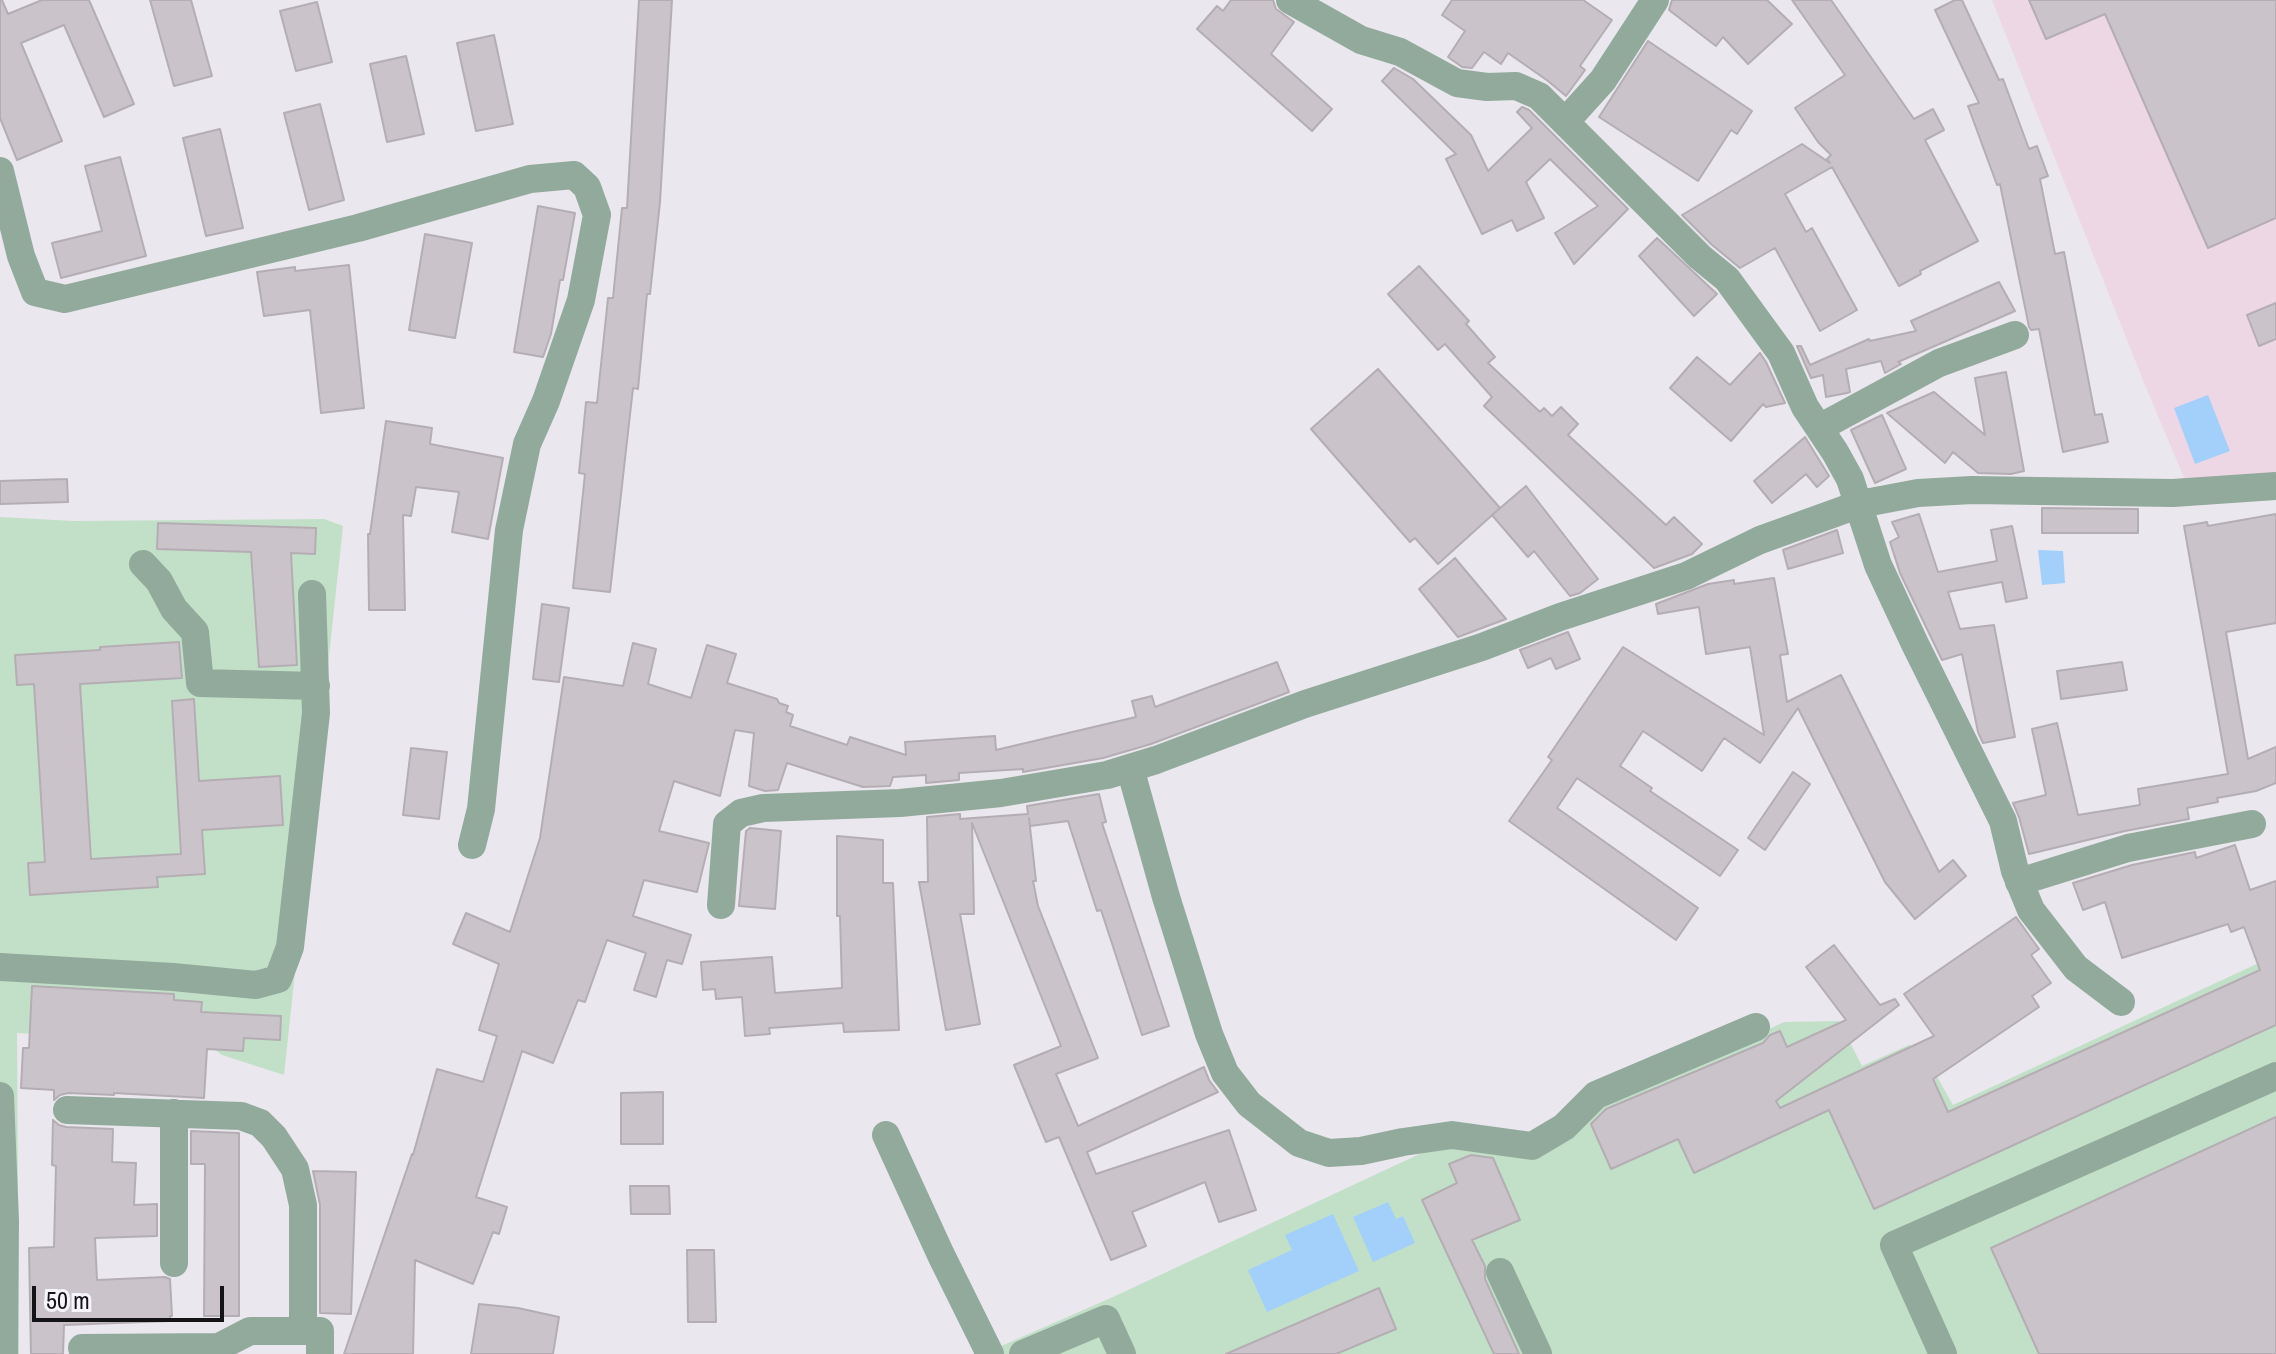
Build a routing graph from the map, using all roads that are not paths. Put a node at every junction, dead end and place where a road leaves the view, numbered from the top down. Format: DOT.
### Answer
graph roads {
  1 [pos="1290,0"];
  2 [pos="1655,0"];
  3 [pos="1566,121"];
  4 [pos="0,171"];
  5 [pos="2015,335"];
  6 [pos="1819,428"];
  7 [pos="2276,486"];
  8 [pos="1860,504"];
  9 [pos="143,564"];
  10 [pos="312,594"];
  11 [pos="316,686"];
  12 [pos="1130,768"];
  13 [pos="2252,824"];
  14 [pos="472,845"];
  15 [pos="2019,882"];
  16 [pos="721,905"];
  17 [pos="0,967"];
  18 [pos="2121,1002"];
  19 [pos="1756,1027"];
  20 [pos="2276,1076"];
  21 [pos="0,1096"];
  22 [pos="67,1110"];
  23 [pos="174,1113"];
  24 [pos="886,1135"];
  25 [pos="2,1198"];
  26 [pos="174,1263"];
  27 [pos="1500,1272"];
  28 [pos="303,1331"];
  29 [pos="82,1348"];
  30 [pos="4,1354"];
  31 [pos="320,1354"];
  32 [pos="990,1354"];
  33 [pos="1023,1354"];
  34 [pos="1122,1354"];
  35 [pos="1538,1354"];
  36 [pos="1943,1354"];
  1 -- 3 [label="street"];
  2 -- 3 [label="street"];
  3 -- 6 [label="street"];
  4 -- 14 [label="street"];
  5 -- 6 [label="street"];
  6 -- 8 [label="street"];
  7 -- 8 [label="street"];
  8 -- 12 [label="street"];
  8 -- 15 [label="street"];
  9 -- 11 [label="street"];
  10 -- 11 [label="street"];
  11 -- 17 [label="street"];
  12 -- 16 [label="street"];
  12 -- 19 [label="street"];
  13 -- 15 [label="street"];
  15 -- 18 [label="street"];
  20 -- 36 [label="street"];
  21 -- 25 [label="street"];
  22 -- 23 [label="street"];
  23 -- 26 [label="street"];
  23 -- 28 [label="street"];
  24 -- 32 [label="street"];
  25 -- 30 [label="street"];
  27 -- 35 [label="street"];
  28 -- 29 [label="street"];
  28 -- 31 [label="street"];
  33 -- 34 [label="street"];
}
